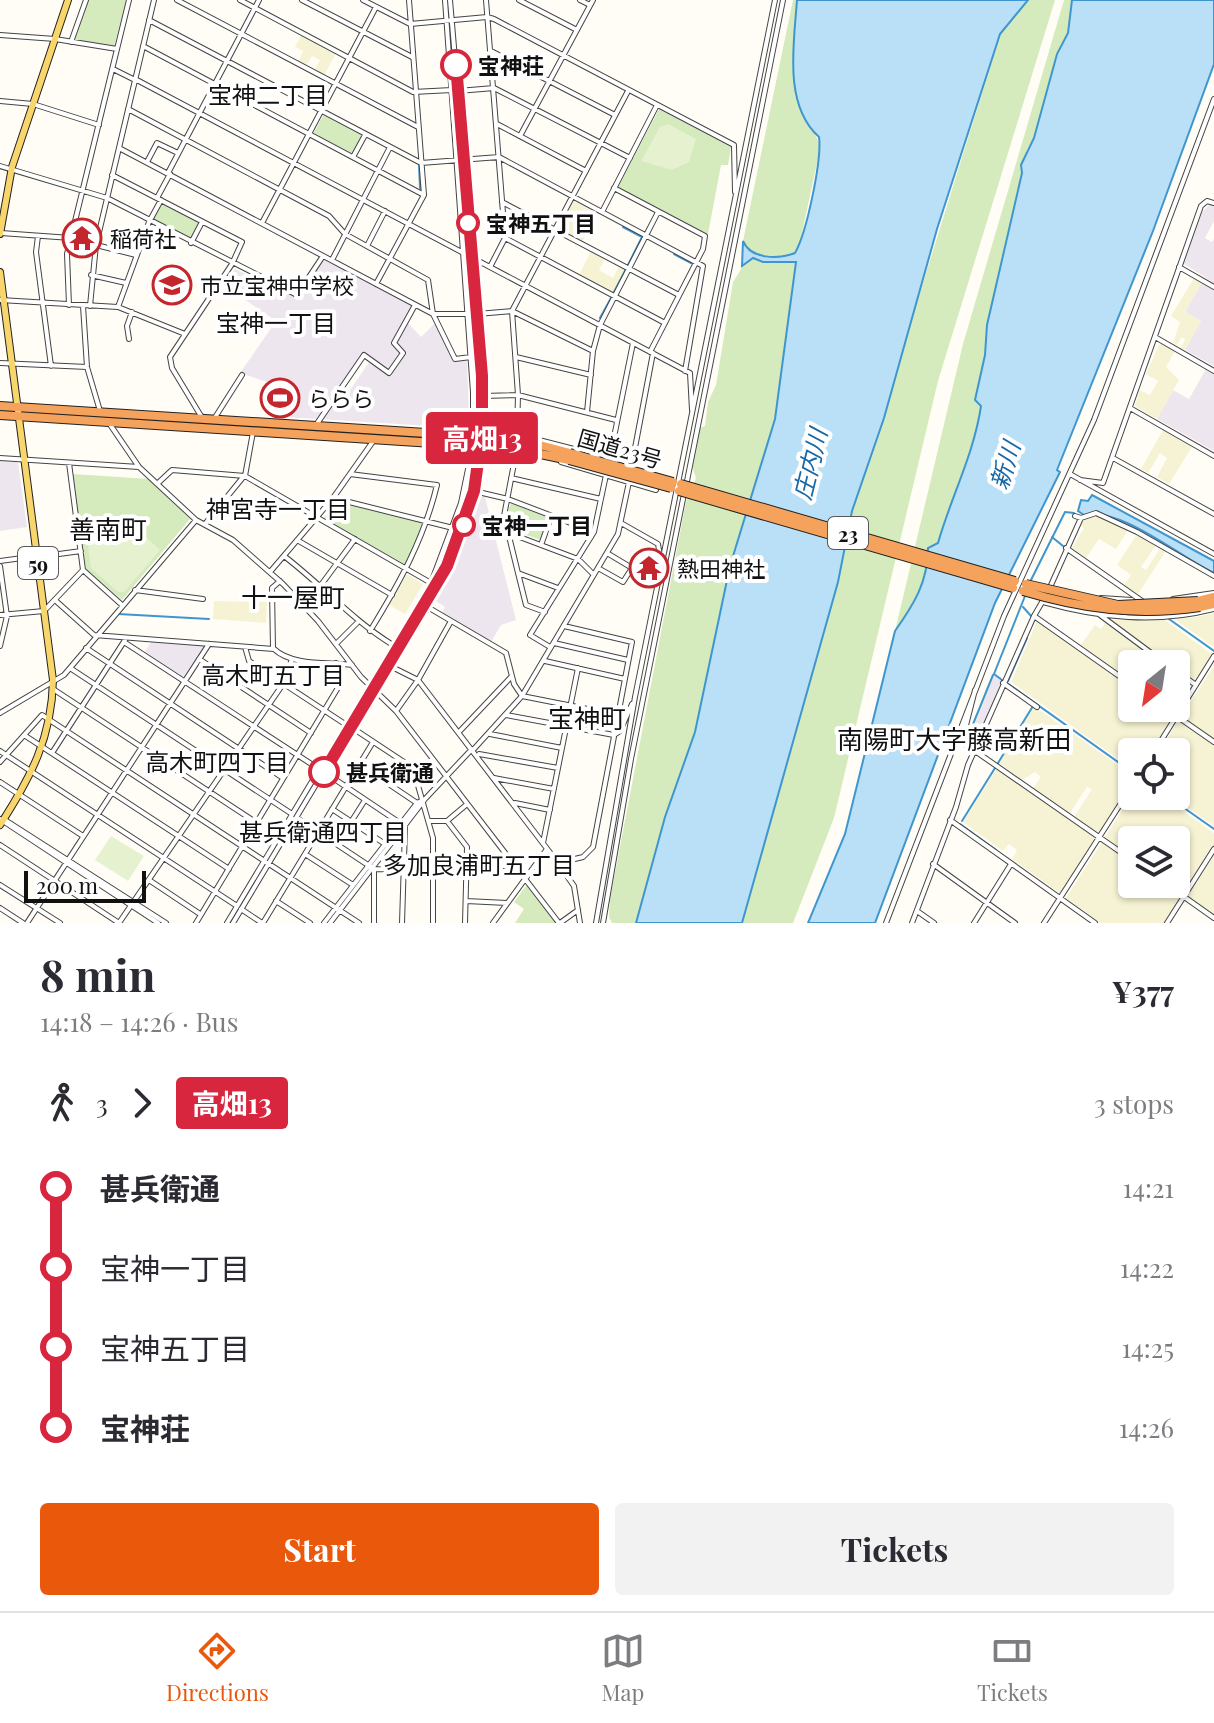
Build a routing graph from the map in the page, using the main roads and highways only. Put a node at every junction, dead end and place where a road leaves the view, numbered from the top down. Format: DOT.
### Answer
graph roads {
  1 [pos="68,0"];
  2 [pos="0,234"];
  3 [pos="0,272"];
  4 [pos="2,300"];
  5 [pos="0,406"];
  6 [pos="18,412"];
  7 [pos="0,415"];
  8 [pos="479,442"];
  9 [pos="1214,595"];
  10 [pos="1199,604"];
  11 [pos="1214,606"];
  12 [pos="1,821"];
  1 -- 2 [label="main road"];
  3 -- 4 [label="main road"];
  4 -- 6 [label="main road"];
  5 -- 6 [label="highway, 国道23号 / 23"];
  6 -- 7 [label="highway, 国道23号 / 23"];
  6 -- 8 [label="highway, 国道23号 / 23"];
  6 -- 8 [label="highway, 国道23号 / 23"];
  6 -- 12 [label="main road, 59"];
  8 -- 10 [label="highway, 国道23号 / 23, bridge"];
  9 -- 10 [label="highway, 国道23号 / 23"];
  10 -- 11 [label="highway, 国道23号 / 23"];
}
